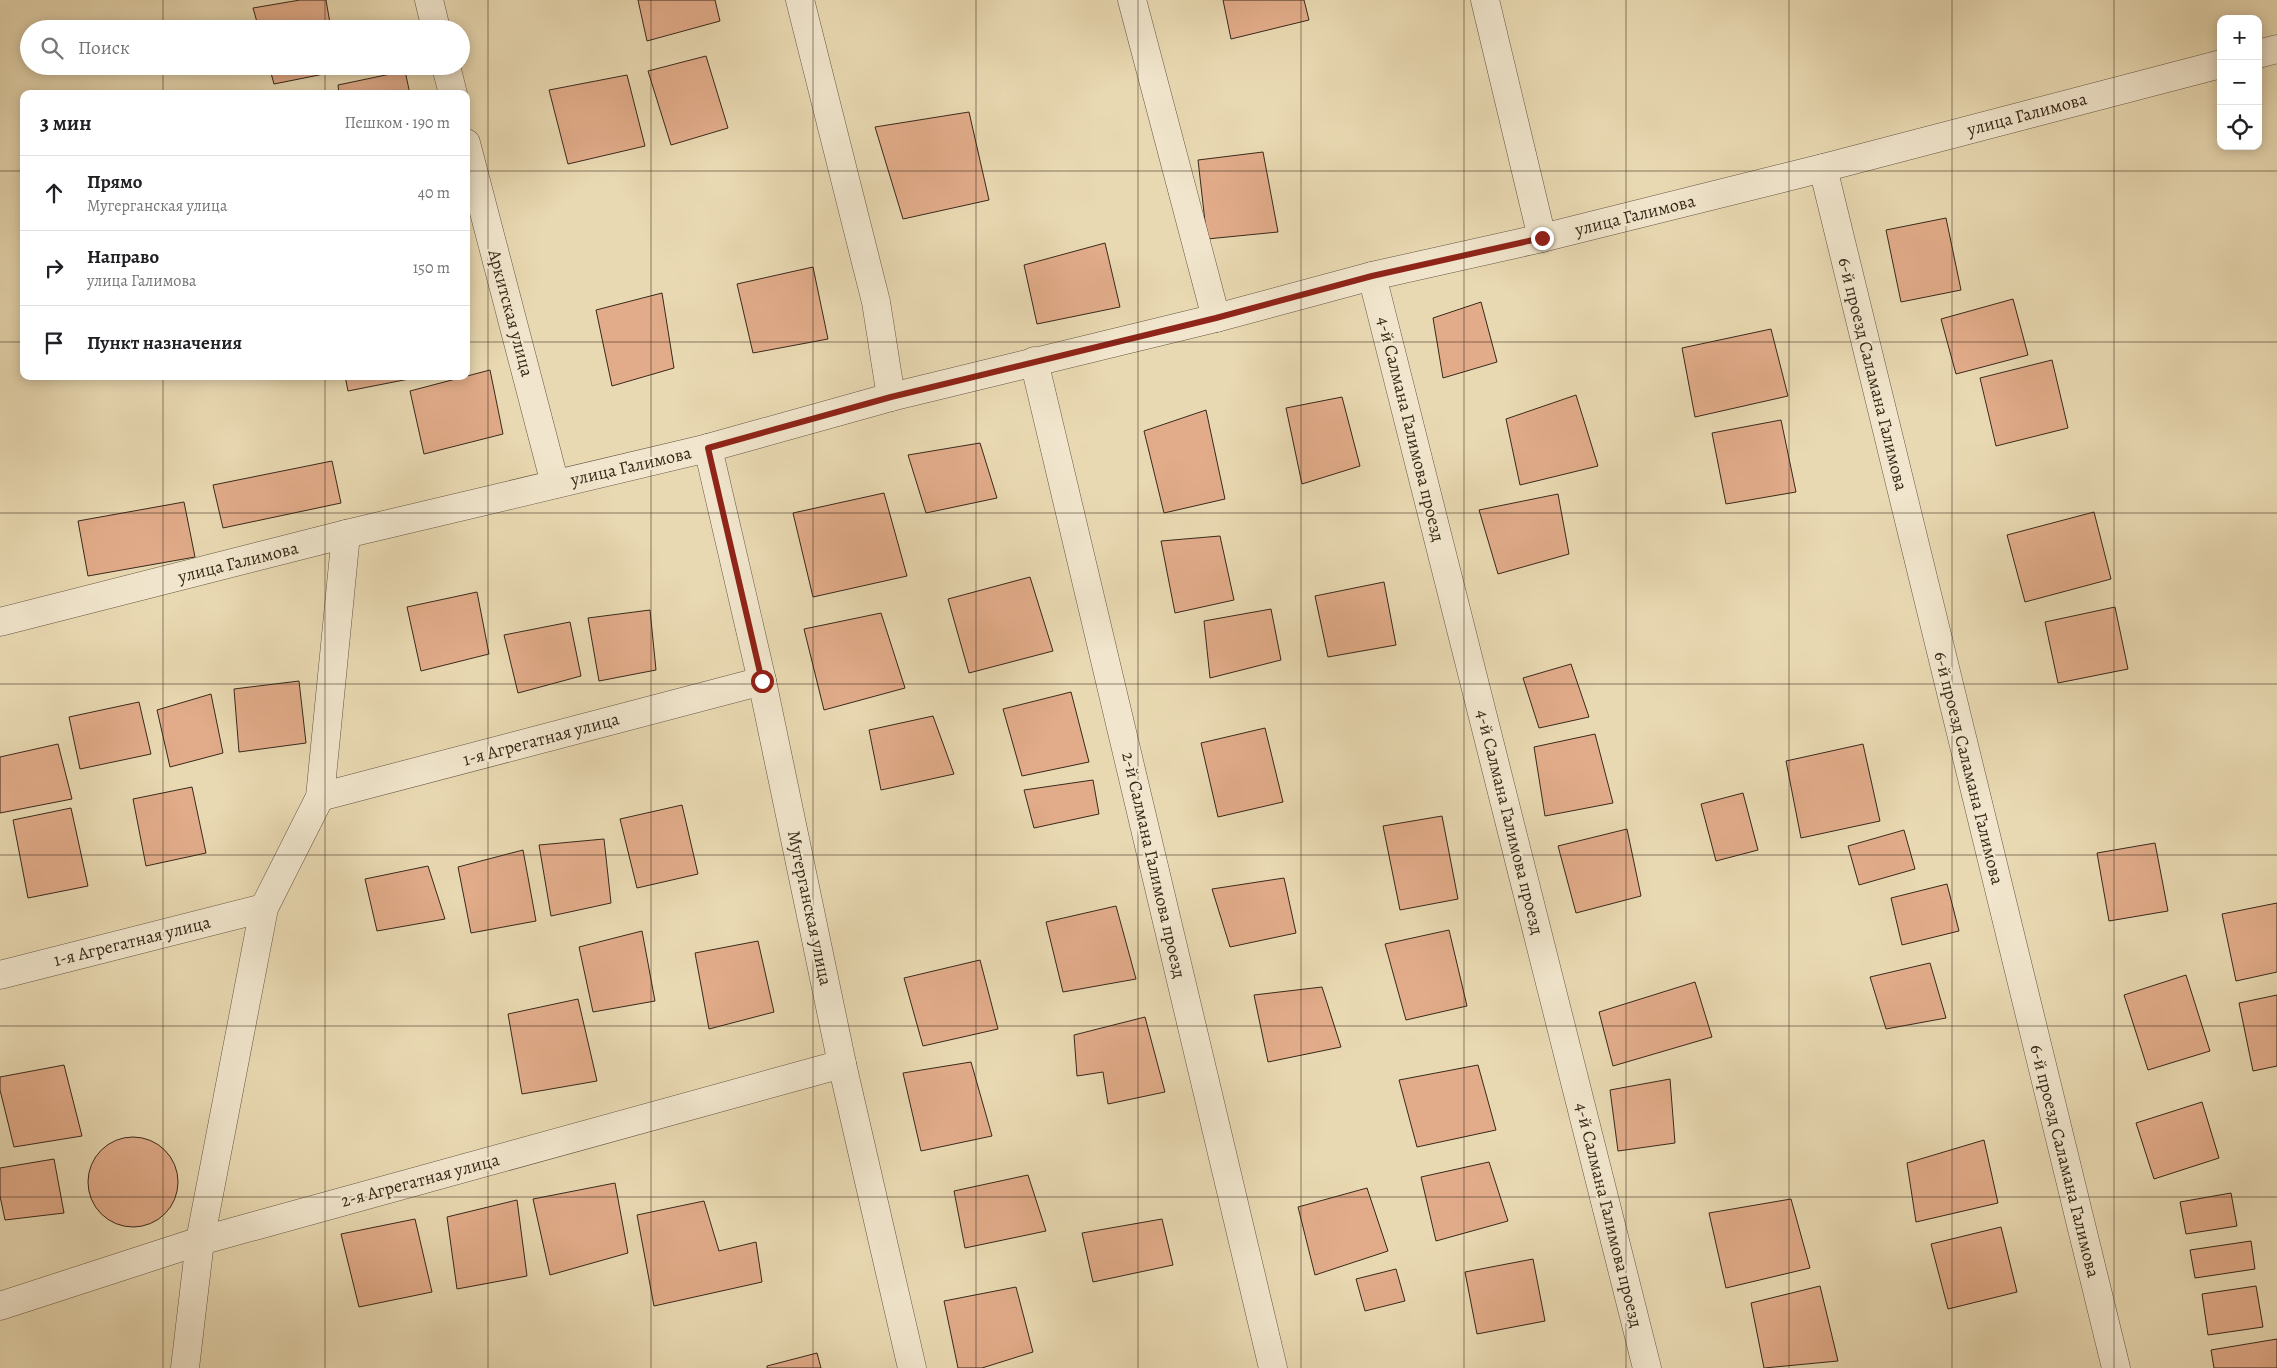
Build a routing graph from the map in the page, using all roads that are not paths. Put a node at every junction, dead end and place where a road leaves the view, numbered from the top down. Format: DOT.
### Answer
graph roads {
  1 [pos="429,0"];
  2 [pos="800,0"];
  3 [pos="1132,0"];
  4 [pos="1486,0"];
  5 [pos="434,20"];
  6 [pos="2277,49"];
  7 [pos="2262,53"];
  8 [pos="2217,65"];
  9 [pos="448,75"];
  10 [pos="452,90"];
  11 [pos="470,158"];
  12 [pos="1823,168"];
  13 [pos="1542,238"];
  14 [pos="1372,276"];
  15 [pos="1216,318"];
  16 [pos="1034,361"];
  17 [pos="891,397"];
  18 [pos="708,448"];
  19 [pos="555,484"];
  20 [pos="346,534"];
  21 [pos="0,622"];
  22 [pos="762,681"];
  23 [pos="320,797"];
  24 [pos="264,908"];
  25 [pos="0,975"];
  26 [pos="842,1064"];
  27 [pos="200,1240"];
  28 [pos="0,1306"];
  29 [pos="185,1368"];
  30 [pos="912,1368"];
  31 [pos="1273,1368"];
  32 [pos="1647,1368"];
  33 [pos="2116,1368"];
  1 -- 5 [label="street"];
  2 -- 17 [label="street"];
  3 -- 15 [label="street"];
  4 -- 13 [label="street"];
  6 -- 7 [label="street"];
  8 -- 12 [label="street, улица Галимова"];
  9 -- 10 [label="street"];
  11 -- 19 [label="street, Аркитская улица"];
  12 -- 13 [label="street, улица Галимова"];
  12 -- 33 [label="street, 6-й проезд Саламана Галимова"];
  13 -- 14 [label="street, улица Галимова"];
  14 -- 15 [label="street, улица Галимова"];
  14 -- 32 [label="street, 4-й Салмана Галимова проезд"];
  15 -- 16 [label="street, улица Галимова"];
  16 -- 17 [label="street, улица Галимова"];
  16 -- 31 [label="street, 2-й Салмана Галимова проезд"];
  17 -- 18 [label="street, улица Галимова"];
  18 -- 19 [label="street, улица Галимова"];
  18 -- 22 [label="street, Мугерганская улица"];
  19 -- 20 [label="street, улица Галимова"];
  20 -- 21 [label="street, улица Галимова"];
  20 -- 23 [label="street"];
  22 -- 23 [label="street, 1-я Агрегатная улица"];
  22 -- 26 [label="street, Мугерганская улица"];
  23 -- 24 [label="street"];
  24 -- 25 [label="street, 1-я Агрегатная улица"];
  24 -- 27 [label="street"];
  26 -- 27 [label="street, 2-я Агрегатная улица"];
  26 -- 30 [label="street, Мугерганская улица"];
  27 -- 28 [label="street, 2-я Агрегатная улица"];
  27 -- 29 [label="street"];
}
